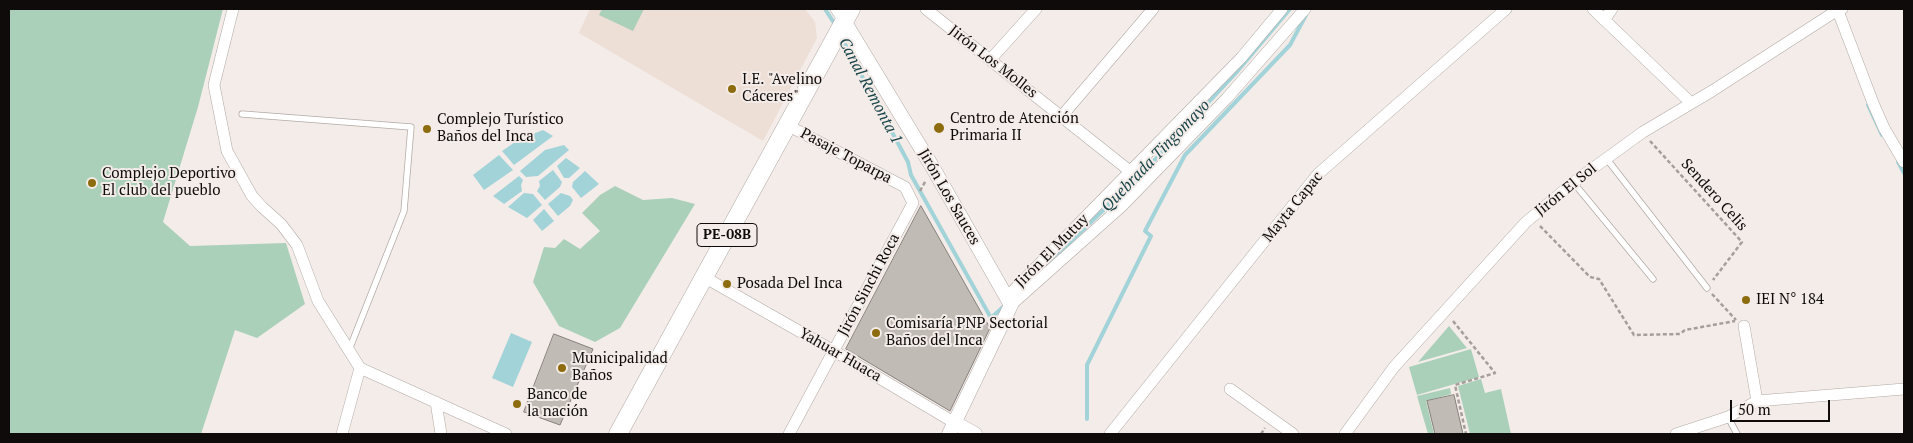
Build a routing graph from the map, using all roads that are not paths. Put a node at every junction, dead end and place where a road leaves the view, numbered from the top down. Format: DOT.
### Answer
graph roads {
  1 [pos="233,9"];
  2 [pos="926,9"];
  3 [pos="1036,9"];
  4 [pos="1153,9"];
  5 [pos="1282,9"];
  6 [pos="1305,9"];
  7 [pos="1506,9"];
  8 [pos="1593,9"];
  9 [pos="1612,9"];
  10 [pos="1840,10"];
  11 [pos="1825,13"];
  12 [pos="1604,20"];
  13 [pos="842,21"];
  14 [pos="990,60"];
  15 [pos="1691,103"];
  16 [pos="242,114"];
  17 [pos="1061,117"];
  18 [pos="787,125"];
  19 [pos="1606,158"];
  20 [pos="1904,162"];
  21 [pos="1131,172"];
  22 [pos="1574,182"];
  23 [pos="913,203"];
  24 [pos="704,277"];
  25 [pos="1653,279"];
  26 [pos="1707,288"];
  27 [pos="1009,301"];
  28 [pos="1740,323"];
  29 [pos="348,350"];
  30 [pos="834,351"];
  31 [pos="360,368"];
  32 [pos="1230,389"];
  33 [pos="1904,389"];
  34 [pos="1757,401"];
  35 [pos="436,402"];
  36 [pos="1728,417"];
  37 [pos="952,429"];
  38 [pos="342,434"];
  39 [pos="441,434"];
  40 [pos="506,434"];
  41 [pos="618,434"];
  42 [pos="788,434"];
  43 [pos="975,434"];
  44 [pos="1110,434"];
  45 [pos="1294,434"];
  46 [pos="1345,434"];
  47 [pos="1676,434"];
  48 [pos="1737,434"];
  1 -- 29 [label="street"];
  2 -- 14 [label="street, Jirón Los Molles"];
  3 -- 14 [label="street"];
  4 -- 17 [label="street"];
  5 -- 21 [label="street, Jirón El Mutuy"];
  6 -- 27 [label="street"];
  7 -- 44 [label="street, Mayta Capac"];
  8 -- 12 [label="street"];
  9 -- 12 [label="street"];
  10 -- 11 [label="street, Jirón El Sol"];
  10 -- 20 [label="street"];
  11 -- 15 [label="street, Jirón El Sol"];
  12 -- 15 [label="street"];
  13 -- 18 [label="main road, PE-08B"];
  13 -- 27 [label="street, Jirón Los Sauces"];
  14 -- 17 [label="street, Jirón Los Molles"];
  15 -- 19 [label="street, Jirón El Sol"];
  16 -- 29 [label="lane"];
  17 -- 21 [label="street, Jirón Los Molles"];
  18 -- 23 [label="street, Pasaje Toparpa"];
  18 -- 24 [label="main road, PE-08B"];
  19 -- 22 [label="street, Jirón El Sol"];
  19 -- 26 [label="lane"];
  21 -- 27 [label="street, Jirón El Mutuy"];
  22 -- 25 [label="lane"];
  22 -- 46 [label="street, Jirón El Sol"];
  23 -- 30 [label="street, Jirón Sinchi Roca"];
  24 -- 30 [label="street, Yahuar Huaca"];
  24 -- 41 [label="main road, PE-08B"];
  27 -- 37 [label="street"];
  28 -- 34 [label="street"];
  29 -- 31 [label="street"];
  30 -- 37 [label="street, Yahuar Huaca"];
  30 -- 42 [label="street, Jirón Sinchi Roca"];
  31 -- 35 [label="street"];
  31 -- 38 [label="street"];
  32 -- 45 [label="street"];
  33 -- 34 [label="street"];
  34 -- 36 [label="street"];
  35 -- 39 [label="street"];
  35 -- 40 [label="street"];
  36 -- 47 [label="street"];
  36 -- 48 [label="lane"];
  37 -- 43 [label="street, Yahuar Huaca"];
}
